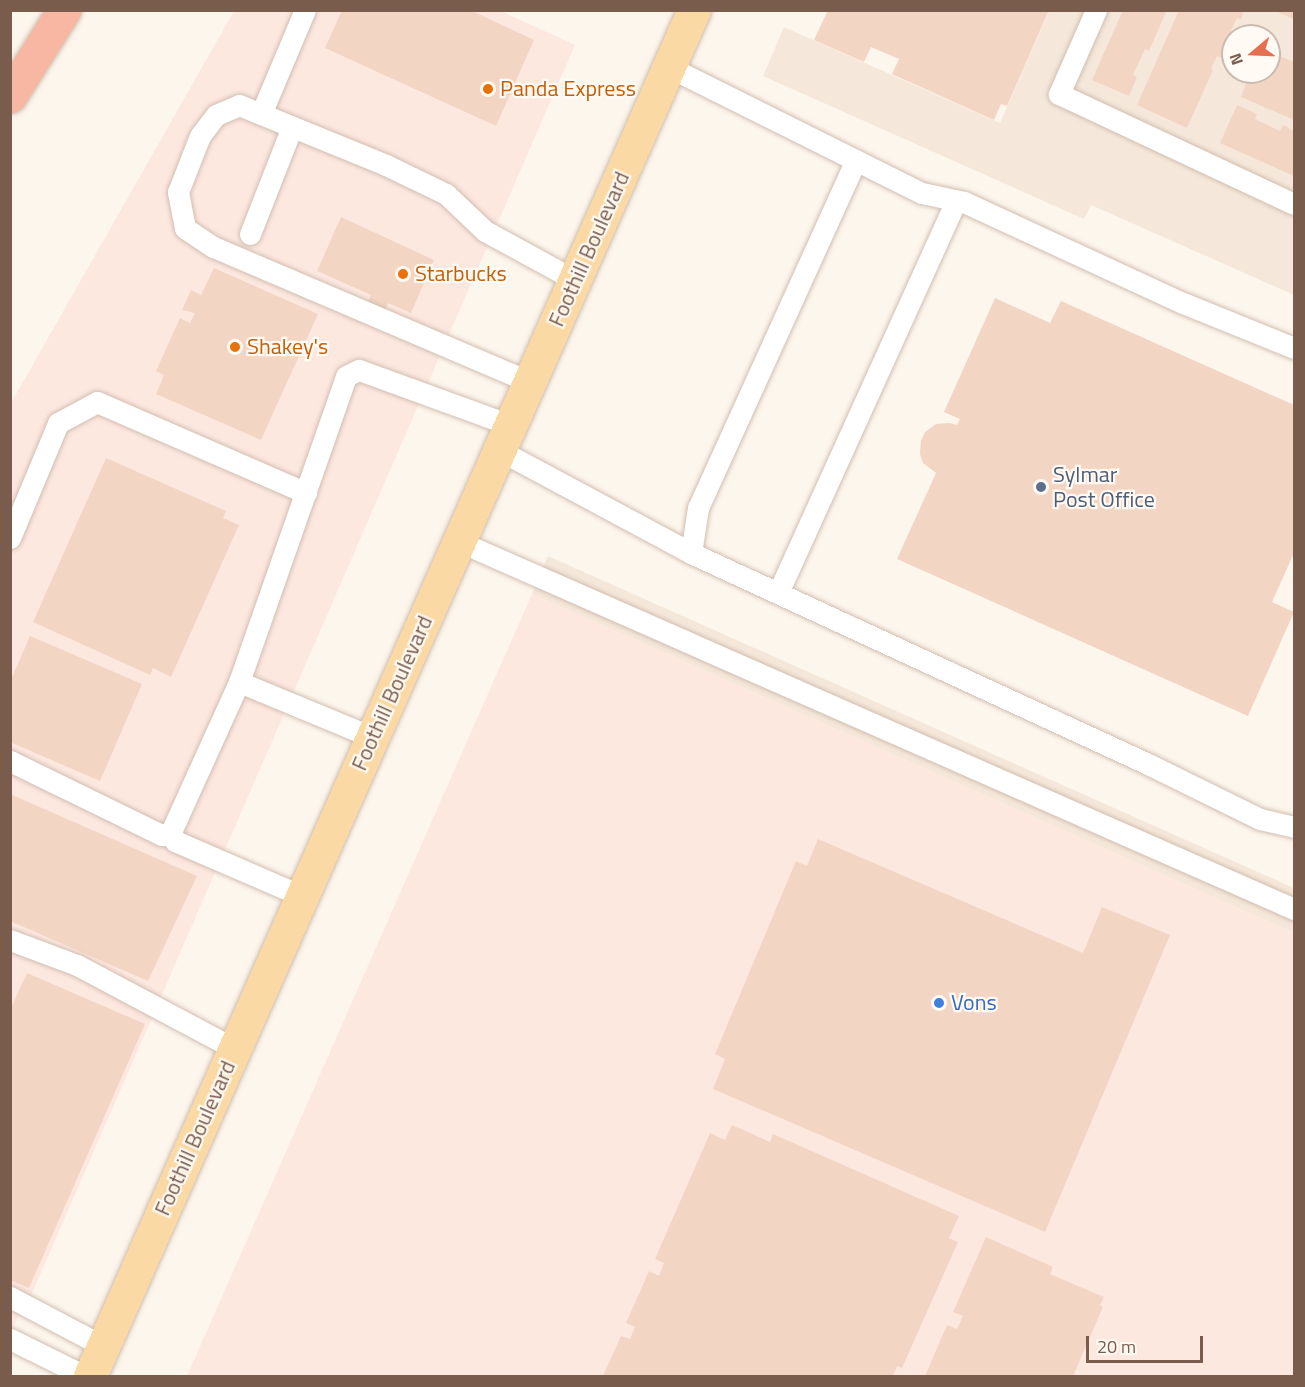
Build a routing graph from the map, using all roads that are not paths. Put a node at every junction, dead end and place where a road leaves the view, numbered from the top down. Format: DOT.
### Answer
graph roads {
  1 [pos="64,10"];
  2 [pos="305,10"];
  3 [pos="694,10"];
  4 [pos="1096,10"];
  5 [pos="669,67"];
  6 [pos="10,96"];
  7 [pos="261,114"];
  8 [pos="292,127"];
  9 [pos="856,160"];
  10 [pos="956,200"];
  11 [pos="1294,204"];
  12 [pos="250,234"];
  13 [pos="575,280"];
  14 [pos="1294,348"];
  15 [pos="530,382"];
  16 [pos="505,437"];
  17 [pos="306,493"];
  18 [pos="10,538"];
  19 [pos="458,542"];
  20 [pos="691,553"];
  21 [pos="778,593"];
  22 [pos="239,682"];
  23 [pos="372,737"];
  24 [pos="10,761"];
  25 [pos="1294,827"];
  26 [pos="171,832"];
  27 [pos="302,897"];
  28 [pos="1294,909"];
  29 [pos="10,939"];
  30 [pos="234,1049"];
  31 [pos="10,1297"];
  32 [pos="10,1339"];
  33 [pos="103,1346"];
  34 [pos="85,1377"];
  35 [pos="90,1377"];
  1 -- 6 [label="highway"];
  2 -- 7 [label="lane"];
  3 -- 5 [label="main road, Foothill Boulevard"];
  4 -- 11 [label="lane"];
  5 -- 9 [label="lane"];
  5 -- 13 [label="main road, Foothill Boulevard"];
  7 -- 8 [label="lane"];
  7 -- 15 [label="lane"];
  8 -- 12 [label="lane"];
  8 -- 13 [label="lane"];
  9 -- 10 [label="lane"];
  9 -- 20 [label="lane"];
  10 -- 14 [label="lane"];
  10 -- 21 [label="lane"];
  13 -- 15 [label="main road, Foothill Boulevard"];
  15 -- 16 [label="main road, Foothill Boulevard"];
  16 -- 17 [label="lane"];
  16 -- 19 [label="main road, Foothill Boulevard"];
  16 -- 20 [label="lane"];
  17 -- 18 [label="lane"];
  17 -- 22 [label="lane"];
  19 -- 23 [label="main road, Foothill Boulevard"];
  19 -- 28 [label="lane"];
  20 -- 21 [label="lane"];
  21 -- 25 [label="lane"];
  22 -- 23 [label="lane"];
  22 -- 26 [label="lane"];
  23 -- 27 [label="main road, Foothill Boulevard"];
  24 -- 26 [label="lane"];
  26 -- 27 [label="lane"];
  27 -- 30 [label="main road, Foothill Boulevard"];
  29 -- 30 [label="lane"];
  30 -- 33 [label="main road, Foothill Boulevard"];
  31 -- 33 [label="lane"];
  32 -- 34 [label="lane"];
  33 -- 35 [label="main road, Foothill Boulevard"];
}
